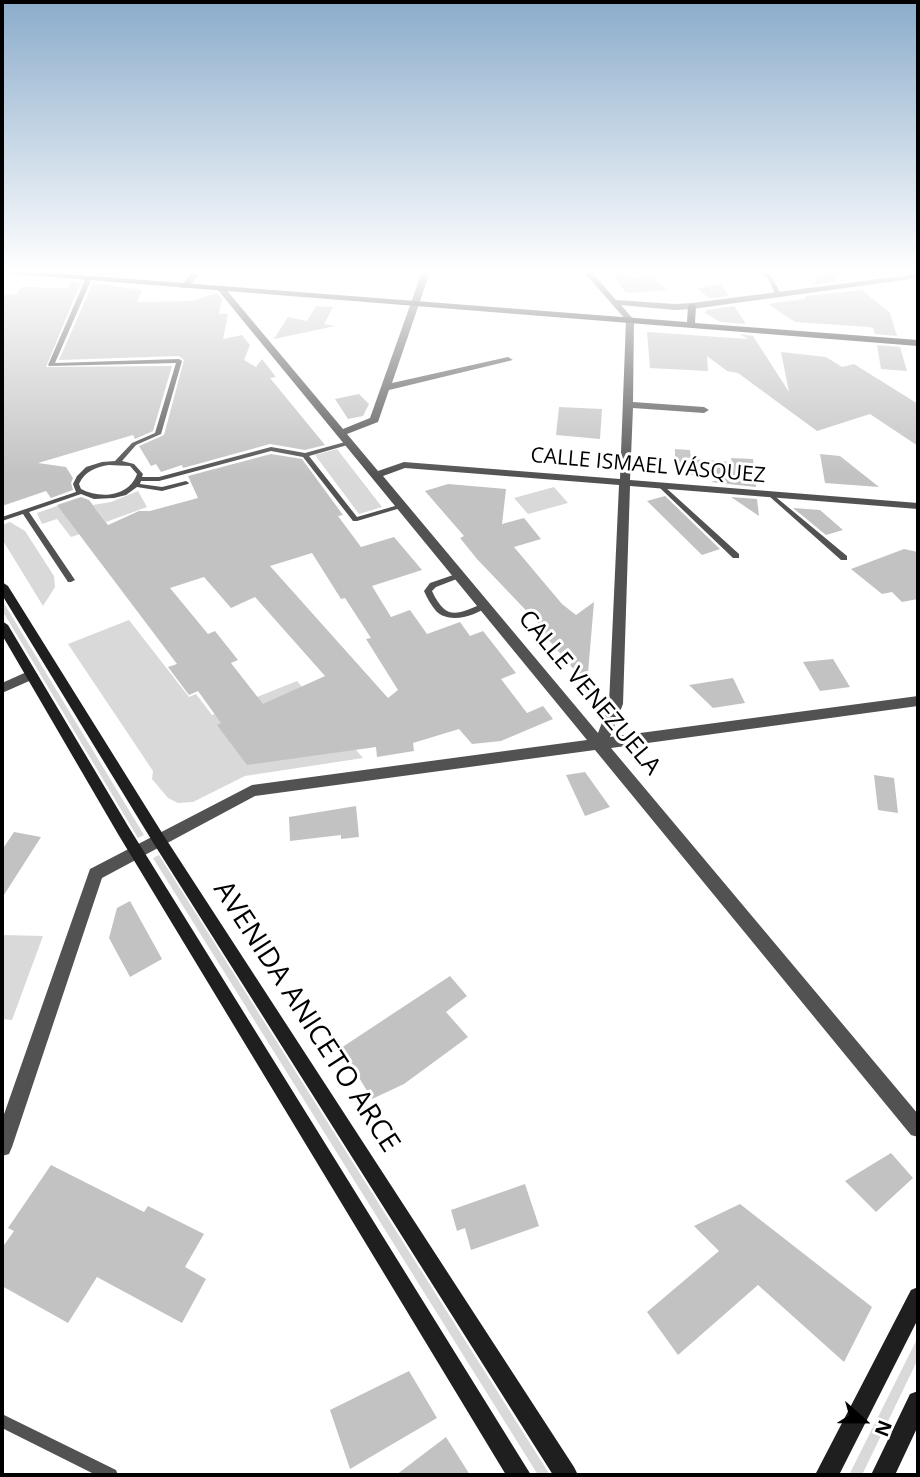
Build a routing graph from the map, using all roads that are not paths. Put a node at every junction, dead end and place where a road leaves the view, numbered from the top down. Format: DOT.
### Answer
graph roads {
  1 [pos="63,338"];
  2 [pos="261,338"];
  3 [pos="403,338"];
  4 [pos="629,338"];
  5 [pos="854,338"];
  6 [pos="918,343"];
  7 [pos="508,360"];
  8 [pos="388,387"];
  9 [pos="627,405"];
  10 [pos="704,410"];
  11 [pos="340,433"];
  12 [pos="349,443"];
  13 [pos="305,455"];
  14 [pos="118,462"];
  15 [pos="377,475"];
  16 [pos="138,482"];
  17 [pos="186,483"];
  18 [pos="624,484"];
  19 [pos="662,487"];
  20 [pos="81,492"];
  21 [pos="771,495"];
  22 [pos="402,506"];
  23 [pos="918,506"];
  24 [pos="25,511"];
  25 [pos="2,519"];
  26 [pos="736,556"];
  27 [pos="844,558"];
  28 [pos="459,575"];
  29 [pos="71,580"];
  30 [pos="2,586"];
  31 [pos="485,606"];
  32 [pos="2,625"];
  33 [pos="31,675"];
  34 [pos="2,688"];
  35 [pos="918,701"];
  36 [pos="600,746"];
  37 [pos="159,840"];
  38 [pos="137,852"];
  39 [pos="918,1128"];
  40 [pos="2,1147"];
  41 [pos="918,1297"];
  42 [pos="918,1402"];
  43 [pos="2,1421"];
  44 [pos="111,1475"];
  45 [pos="519,1475"];
  46 [pos="566,1475"];
  47 [pos="827,1475"];
  48 [pos="883,1475"];
  1 -- 14 [label="lane"];
  2 -- 11 [label="street, CALLE VENEZUELA"];
  3 -- 8 [label="street"];
  4 -- 9 [label="street"];
  5 -- 6 [label="main road"];
  7 -- 8 [label="street"];
  8 -- 11 [label="street"];
  9 -- 10 [label="street"];
  9 -- 18 [label="street"];
  11 -- 12 [label="street, CALLE VENEZUELA"];
  12 -- 13 [label="lane"];
  12 -- 15 [label="street, CALLE VENEZUELA"];
  13 -- 16 [label="lane"];
  13 -- 22 [label="lane"];
  14 -- 16 [label="lane"];
  14 -- 20 [label="lane"];
  15 -- 18 [label="street, CALLE ISMAEL VÁSQUEZ"];
  15 -- 22 [label="street, CALLE VENEZUELA"];
  16 -- 17 [label="lane"];
  16 -- 20 [label="lane"];
  18 -- 19 [label="street, CALLE ISMAEL VÁSQUEZ"];
  18 -- 36 [label="street"];
  19 -- 21 [label="street, CALLE ISMAEL VÁSQUEZ"];
  19 -- 26 [label="lane"];
  20 -- 24 [label="lane"];
  21 -- 23 [label="street, CALLE ISMAEL VÁSQUEZ"];
  21 -- 27 [label="lane"];
  22 -- 28 [label="street, CALLE VENEZUELA"];
  24 -- 25 [label="lane"];
  24 -- 29 [label="lane"];
  28 -- 31 [label="street, CALLE VENEZUELA"];
  28 -- 31 [label="lane"];
  30 -- 37 [label="main road, AVENIDA ANICETO ARCE"];
  31 -- 36 [label="street, CALLE VENEZUELA"];
  32 -- 33 [label="main road, AVENIDA ANICETO ARCE"];
  33 -- 34 [label="street"];
  33 -- 38 [label="main road, AVENIDA ANICETO ARCE"];
  35 -- 36 [label="street"];
  36 -- 37 [label="street"];
  36 -- 39 [label="street, CALLE VENEZUELA"];
  37 -- 38 [label="street"];
  37 -- 46 [label="main road, AVENIDA ANICETO ARCE"];
  38 -- 40 [label="street"];
  38 -- 45 [label="main road, AVENIDA ANICETO ARCE"];
  41 -- 47 [label="main road"];
  42 -- 48 [label="main road"];
  43 -- 44 [label="lane"];
}
